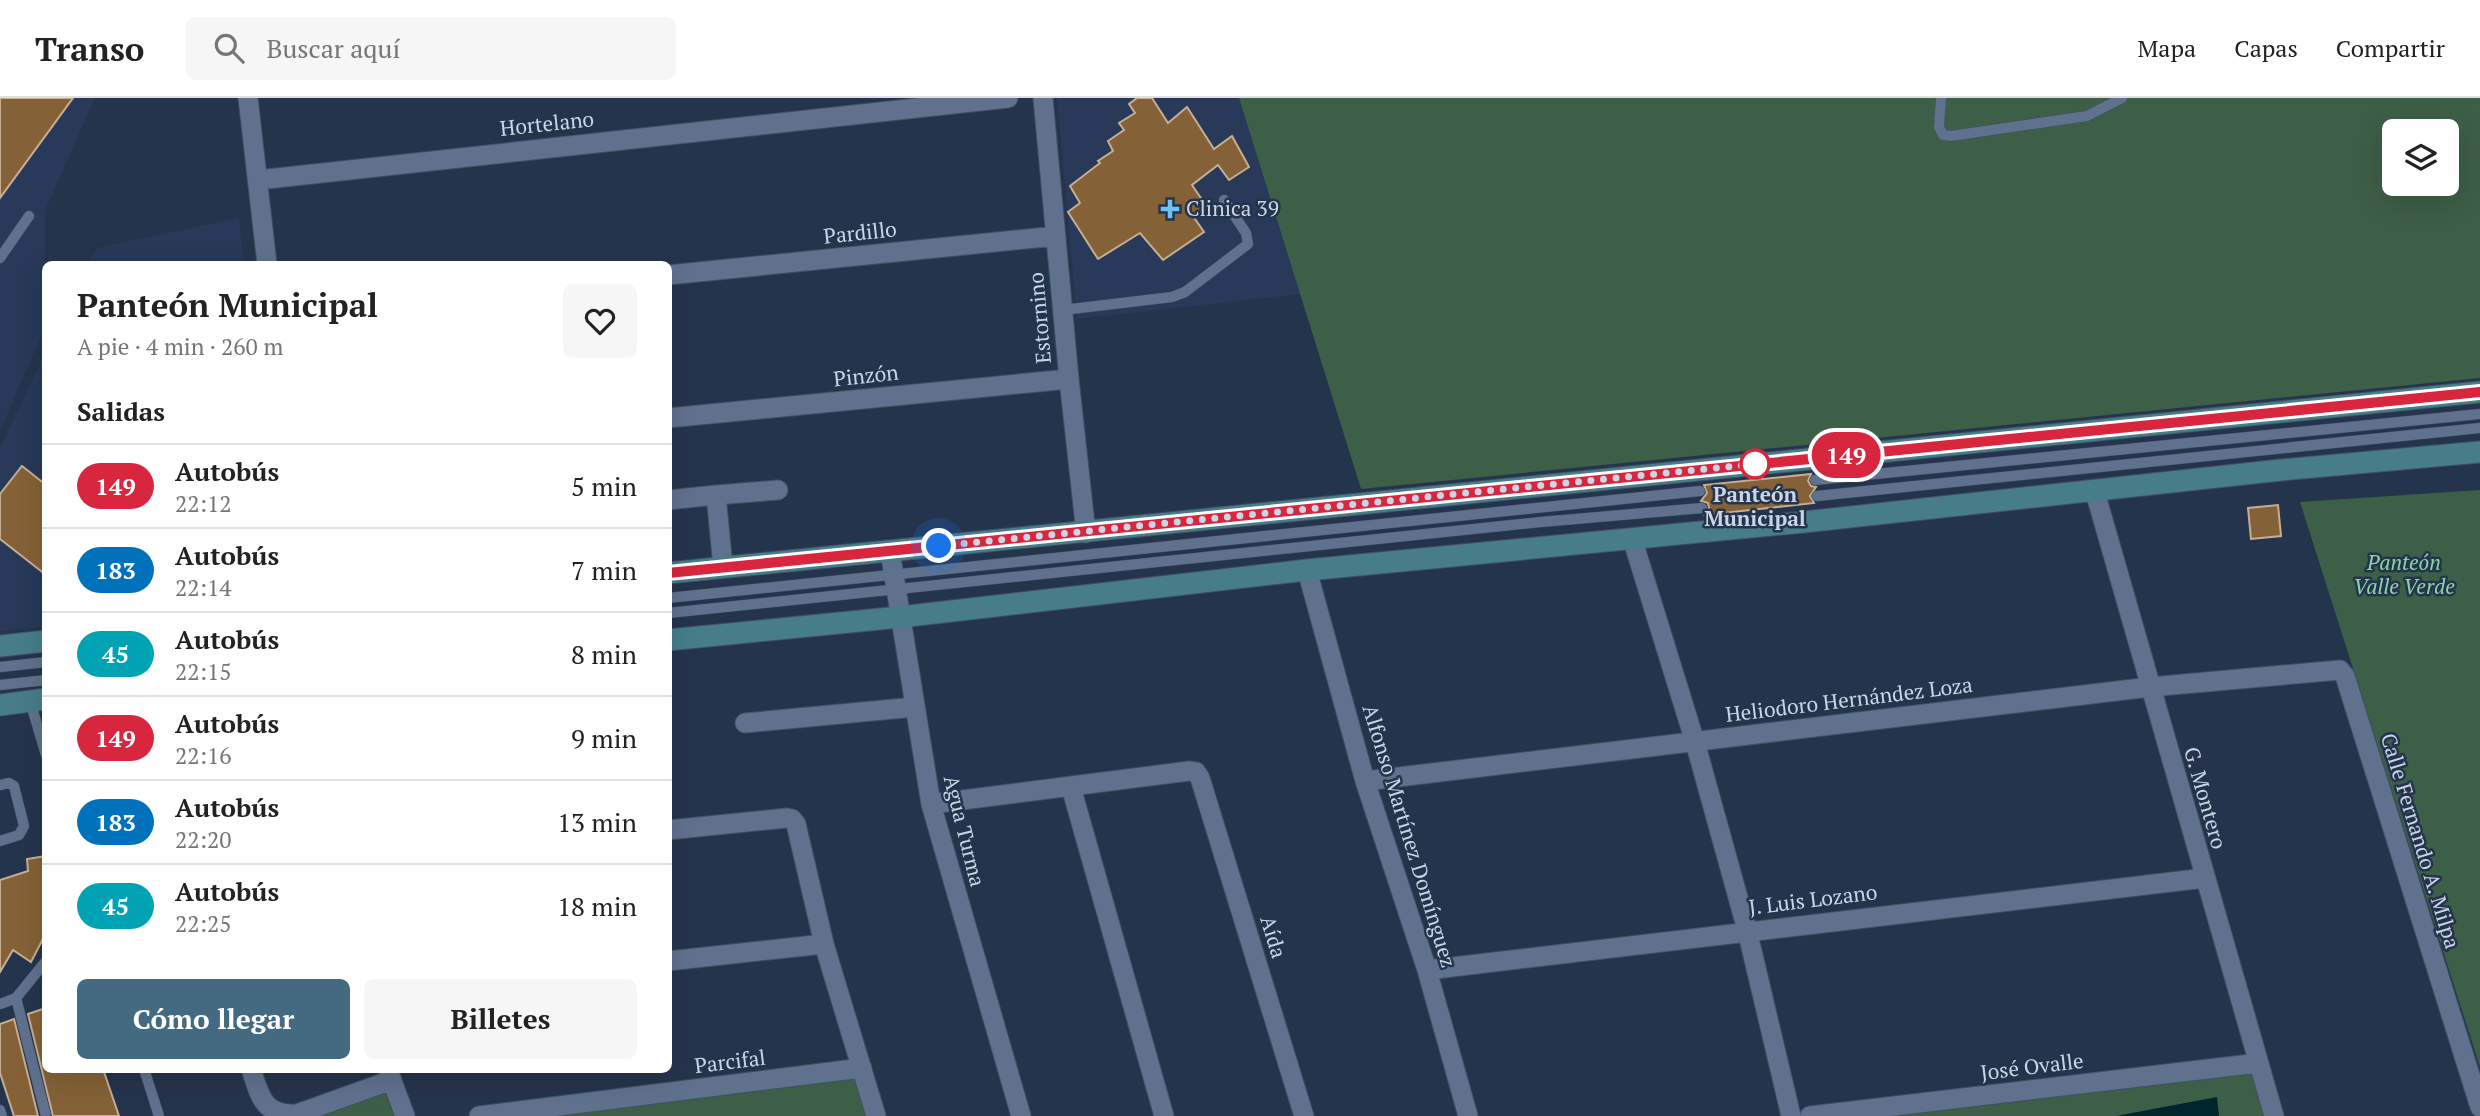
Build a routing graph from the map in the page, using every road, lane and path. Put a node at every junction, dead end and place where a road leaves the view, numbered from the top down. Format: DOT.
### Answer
graph roads {
  1 [pos="248,98"];
  2 [pos="1009,98"];
  3 [pos="1042,98"];
  4 [pos="1941,98"];
  5 [pos="2122,98"];
  6 [pos="257,180"];
  7 [pos="1224,200"];
  8 [pos="29,216"];
  9 [pos="1056,236"];
  10 [pos="0,258"];
  11 [pos="267,261"];
  12 [pos="672,275"];
  13 [pos="1063,310"];
  14 [pos="1069,379"];
  15 [pos="2480,392"];
  16 [pos="2480,414"];
  17 [pos="672,418"];
  18 [pos="2480,428"];
  19 [pos="2480,452"];
  20 [pos="1815,480"];
  21 [pos="778,490"];
  22 [pos="1700,491"];
  23 [pos="2095,492"];
  24 [pos="716,495"];
  25 [pos="1817,496"];
  26 [pos="672,500"];
  27 [pos="1702,508"];
  28 [pos="1086,533"];
  29 [pos="1632,538"];
  30 [pos="890,551"];
  31 [pos="723,567"];
  32 [pos="1307,570"];
  33 [pos="672,573"];
  34 [pos="895,582"];
  35 [pos="672,598"];
  36 [pos="672,612"];
  37 [pos="900,617"];
  38 [pos="672,640"];
  39 [pos="42,641"];
  40 [pos="0,646"];
  41 [pos="42,662"];
  42 [pos="0,667"];
  43 [pos="2340,670"];
  44 [pos="42,680"];
  45 [pos="0,685"];
  46 [pos="2150,687"];
  47 [pos="38,700"];
  48 [pos="0,705"];
  49 [pos="915,707"];
  50 [pos="745,723"];
  51 [pos="42,728"];
  52 [pos="1695,742"];
  53 [pos="1365,781"];
  54 [pos="0,785"];
  55 [pos="1071,786"];
  56 [pos="931,804"];
  57 [pos="672,830"];
  58 [pos="0,841"];
  59 [pos="2205,878"];
  60 [pos="1747,930"];
  61 [pos="824,944"];
  62 [pos="672,961"];
  63 [pos="42,966"];
  64 [pos="1427,970"];
  65 [pos="16,998"];
  66 [pos="0,1004"];
  67 [pos="2259,1063"];
  68 [pos="862,1068"];
  69 [pos="145,1073"];
  70 [pos="252,1073"];
  71 [pos="390,1075"];
  72 [pos="2480,1107"];
  73 [pos="0,1110"];
  74 [pos="2,1116"];
  75 [pos="46,1116"];
  76 [pos="159,1116"];
  77 [pos="405,1116"];
  78 [pos="479,1116"];
  79 [pos="876,1116"];
  80 [pos="1021,1116"];
  81 [pos="1164,1116"];
  82 [pos="1304,1116"];
  83 [pos="1468,1116"];
  84 [pos="1791,1116"];
  85 [pos="1810,1116"];
  86 [pos="2274,1116"];
  1 -- 6 [label="street"];
  2 -- 6 [label="street, Hortelano"];
  3 -- 9 [label="street, Estornino"];
  4 -- 5 [label="lane"];
  6 -- 11 [label="street"];
  7 -- 13 [label="lane"];
  8 -- 10 [label="lane"];
  9 -- 12 [label="street, Pardillo"];
  9 -- 13 [label="street, Estornino"];
  13 -- 14 [label="street, Estornino"];
  14 -- 17 [label="street, Pinzón"];
  14 -- 28 [label="street, Estornino"];
  15 -- 28 [label="main road"];
  16 -- 20 [label="lane"];
  18 -- 25 [label="lane"];
  19 -- 23 [label="main road"];
  21 -- 24 [label="street"];
  22 -- 34 [label="lane"];
  23 -- 29 [label="main road"];
  23 -- 46 [label="street, G. Montero"];
  24 -- 26 [label="street"];
  24 -- 31 [label="street"];
  27 -- 34 [label="lane"];
  28 -- 30 [label="main road"];
  29 -- 32 [label="main road"];
  29 -- 52 [label="street"];
  30 -- 31 [label="main road"];
  30 -- 34 [label="street, Agua Turma"];
  31 -- 33 [label="main road"];
  32 -- 37 [label="main road"];
  32 -- 53 [label="street, Alfonso Martínez Domínguez"];
  34 -- 35 [label="lane"];
  34 -- 36 [label="lane"];
  34 -- 37 [label="street, Agua Turma"];
  37 -- 38 [label="main road"];
  37 -- 49 [label="street, Agua Turma"];
  39 -- 40 [label="main road"];
  41 -- 42 [label="lane"];
  43 -- 46 [label="street, Heliodoro Hernández Loza"];
  43 -- 72 [label="street, Calle Fernando A. Milpa"];
  44 -- 45 [label="lane"];
  46 -- 52 [label="street, Heliodoro Hernández Loza"];
  46 -- 59 [label="street, G. Montero"];
  47 -- 48 [label="main road"];
  47 -- 51 [label="lane"];
  49 -- 50 [label="street"];
  49 -- 56 [label="street, Agua Turma"];
  52 -- 53 [label="street, Heliodoro Hernández Loza"];
  52 -- 60 [label="street"];
  53 -- 64 [label="street, Alfonso Martínez Domínguez"];
  54 -- 58 [label="lane"];
  55 -- 56 [label="street"];
  55 -- 81 [label="street"];
  55 -- 82 [label="street, Aída"];
  56 -- 80 [label="street, Agua Turma"];
  57 -- 61 [label="street"];
  59 -- 60 [label="street, J. Luis Lozano"];
  59 -- 67 [label="street, G. Montero"];
  60 -- 64 [label="street, J. Luis Lozano"];
  60 -- 84 [label="street"];
  61 -- 62 [label="street"];
  61 -- 68 [label="street"];
  63 -- 65 [label="lane"];
  64 -- 83 [label="street, Alfonso Martínez Domínguez"];
  65 -- 66 [label="lane"];
  65 -- 75 [label="lane"];
  67 -- 85 [label="street, José Ovalle"];
  67 -- 86 [label="street, G. Montero"];
  68 -- 78 [label="street, Parcifal"];
  68 -- 79 [label="street"];
  69 -- 76 [label="lane"];
  70 -- 71 [label="street"];
  71 -- 77 [label="street"];
  73 -- 74 [label="lane"];
}
